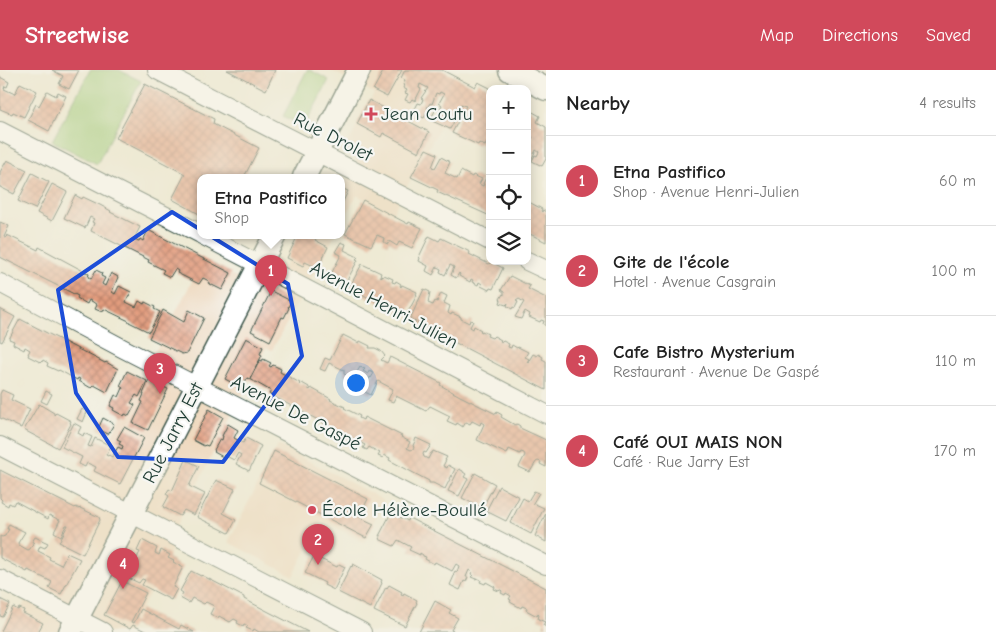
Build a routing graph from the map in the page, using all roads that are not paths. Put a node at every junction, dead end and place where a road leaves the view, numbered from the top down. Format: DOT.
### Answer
graph roads {
  1 [pos="157,70"];
  2 [pos="359,70"];
  3 [pos="510,70"];
  4 [pos="546,89"];
  5 [pos="0,131"];
  6 [pos="317,152"];
  7 [pos="306,174"];
  8 [pos="197,233"];
  9 [pos="209,239"];
  10 [pos="273,239"];
  11 [pos="486,239"];
  12 [pos="531,262"];
  13 [pos="260,265"];
  14 [pos="546,270"];
  15 [pos="0,283"];
  16 [pos="197,386"];
  17 [pos="546,414"];
  18 [pos="0,446"];
  19 [pos="131,514"];
  20 [pos="546,565"];
  21 [pos="0,579"];
  22 [pos="74,625"];
  23 [pos="103,632"];
  24 [pos="362,632"];
  1 -- 6 [label="street, Rue Drolet"];
  2 -- 6 [label="main road"];
  3 -- 4 [label="main road"];
  5 -- 8 [label="street, Avenue Henri-Julien"];
  6 -- 7 [label="main road"];
  6 -- 11 [label="street, Rue Drolet"];
  9 -- 13 [label="street, Avenue Henri-Julien"];
  10 -- 13 [label="main road, Rue Jarry Est"];
  12 -- 14 [label="street"];
  13 -- 16 [label="main road, Rue Jarry Est"];
  13 -- 17 [label="street, Avenue Henri-Julien"];
  15 -- 16 [label="street, Avenue De Gaspé"];
  16 -- 19 [label="main road, Rue Jarry Est"];
  16 -- 20 [label="street, Avenue De Gaspé"];
  18 -- 19 [label="street"];
  19 -- 22 [label="main road, Rue Jarry Est"];
  19 -- 24 [label="street"];
  21 -- 22 [label="street"];
  22 -- 23 [label="street"];
}
